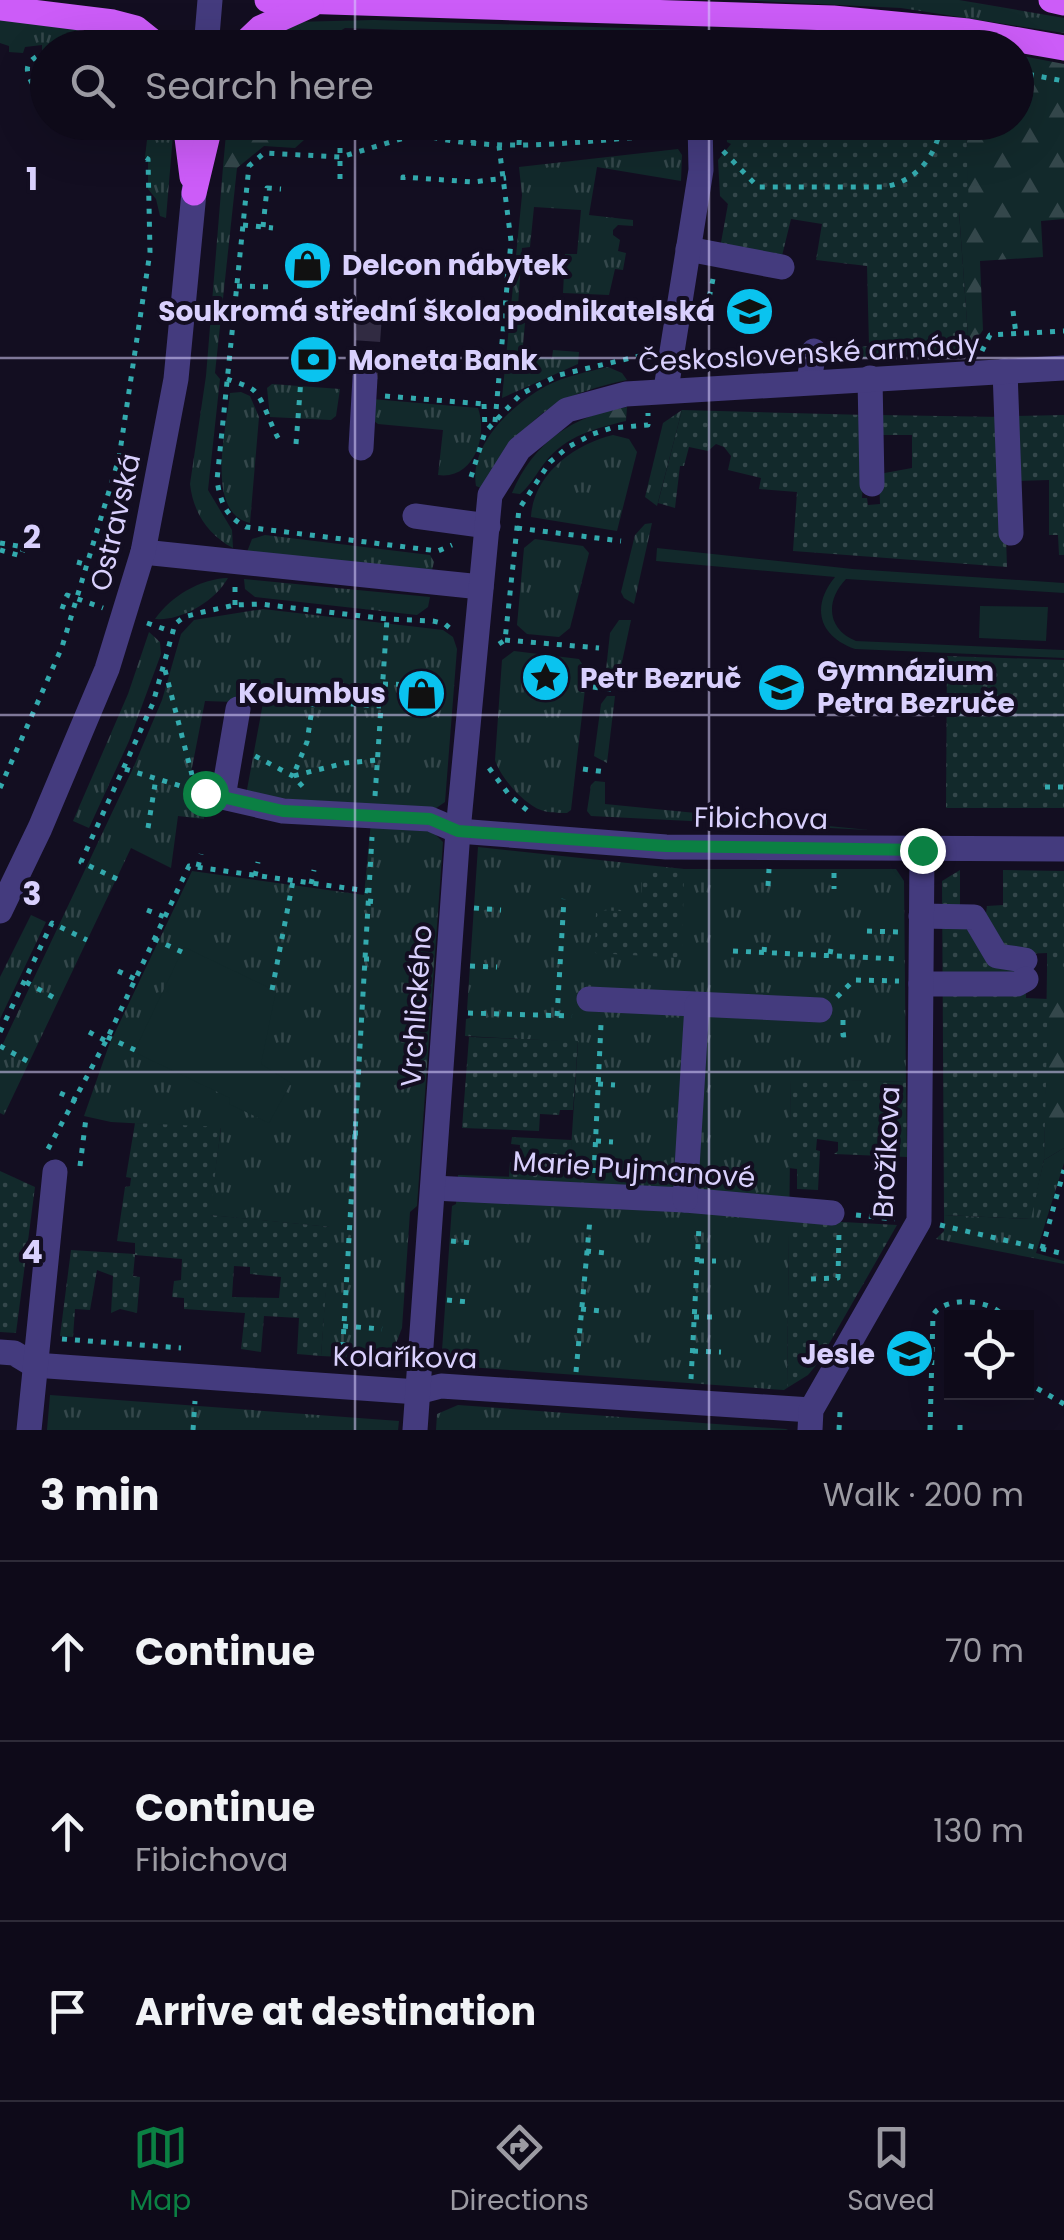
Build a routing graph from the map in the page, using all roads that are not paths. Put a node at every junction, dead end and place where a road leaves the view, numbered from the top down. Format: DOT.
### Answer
graph roads {
  1 [pos="210,0"];
  2 [pos="267,0"];
  3 [pos="1051,0"];
  4 [pos="318,3"];
  5 [pos="1064,3"];
  6 [pos="0,8"];
  7 [pos="138,30"];
  8 [pos="208,30"];
  9 [pos="258,30"];
  10 [pos="958,30"];
  11 [pos="1034,43"];
  12 [pos="1064,48"];
  13 [pos="186,140"];
  14 [pos="198,140"];
  15 [pos="207,140"];
  16 [pos="700,140"];
  17 [pos="194,194"];
  18 [pos="688,250"];
  19 [pos="782,266"];
  20 [pos="814,351"];
  21 [pos="1064,368"];
  22 [pos="1006,371"];
  23 [pos="870,378"];
  24 [pos="808,382"];
  25 [pos="369,387"];
  26 [pos="666,389"];
  27 [pos="361,448"];
  28 [pos="872,484"];
  29 [pos="415,516"];
  30 [pos="488,526"];
  31 [pos="1011,533"];
  32 [pos="143,552"];
  33 [pos="481,587"];
  34 [pos="244,703"];
  35 [pos="458,831"];
  36 [pos="1064,849"];
  37 [pos="922,850"];
  38 [pos="0,911"];
  39 [pos="914,924"];
  40 [pos="914,983"];
  41 [pos="697,1005"];
  42 [pos="820,1010"];
  43 [pos="592,1011"];
  44 [pos="59,1167"];
  45 [pos="432,1188"];
  46 [pos="693,1201"];
  47 [pos="836,1214"];
  48 [pos="0,1352"];
  49 [pos="34,1365"];
  50 [pos="418,1392"];
  51 [pos="811,1420"];
  52 [pos="29,1430"];
  53 [pos="415,1430"];
  1 -- 8 [label="street"];
  2 -- 4 [label="main road"];
  3 -- 5 [label="main road"];
  4 -- 9 [label="main road"];
  4 -- 10 [label="main road"];
  6 -- 7 [label="main road"];
  11 -- 12 [label="main road"];
  13 -- 17 [label="main road"];
  14 -- 17 [label="street, Ostravská"];
  15 -- 17 [label="main road"];
  16 -- 18 [label="street"];
  17 -- 32 [label="street, Ostravská"];
  18 -- 19 [label="street"];
  18 -- 26 [label="street"];
  20 -- 24 [label="street"];
  21 -- 22 [label="street, Československé armády"];
  22 -- 23 [label="street, Československé armády"];
  22 -- 31 [label="street"];
  23 -- 24 [label="street, Československé armády"];
  23 -- 28 [label="street"];
  24 -- 26 [label="street, Československé armády"];
  25 -- 27 [label="street"];
  26 -- 30 [label="street, Československé armády"];
  29 -- 30 [label="street"];
  30 -- 33 [label="street, Československé armády"];
  32 -- 33 [label="street"];
  32 -- 38 [label="street, Ostravská"];
  33 -- 35 [label="street, Vrchlického"];
  34 -- 35 [label="street, Fibichova"];
  35 -- 37 [label="street, Fibichova"];
  35 -- 45 [label="street, Vrchlického"];
  36 -- 37 [label="street, Fibichova"];
  37 -- 39 [label="street, Brožíkova"];
  39 -- 40 [label="street, Brožíkova"];
  39 -- 40 [label="street"];
  40 -- 51 [label="street, Brožíkova"];
  41 -- 42 [label="street"];
  41 -- 43 [label="street"];
  41 -- 46 [label="street"];
  44 -- 49 [label="street"];
  45 -- 46 [label="street, Marie Pujmanové"];
  45 -- 50 [label="street, Vrchlického"];
  46 -- 47 [label="street, Marie Pujmanové"];
  48 -- 49 [label="street, Kolaříkova"];
  49 -- 50 [label="street, Kolaříkova"];
  49 -- 52 [label="street"];
  50 -- 51 [label="street, Kolaříkova"];
  50 -- 53 [label="street, Vrchlického"];
}
